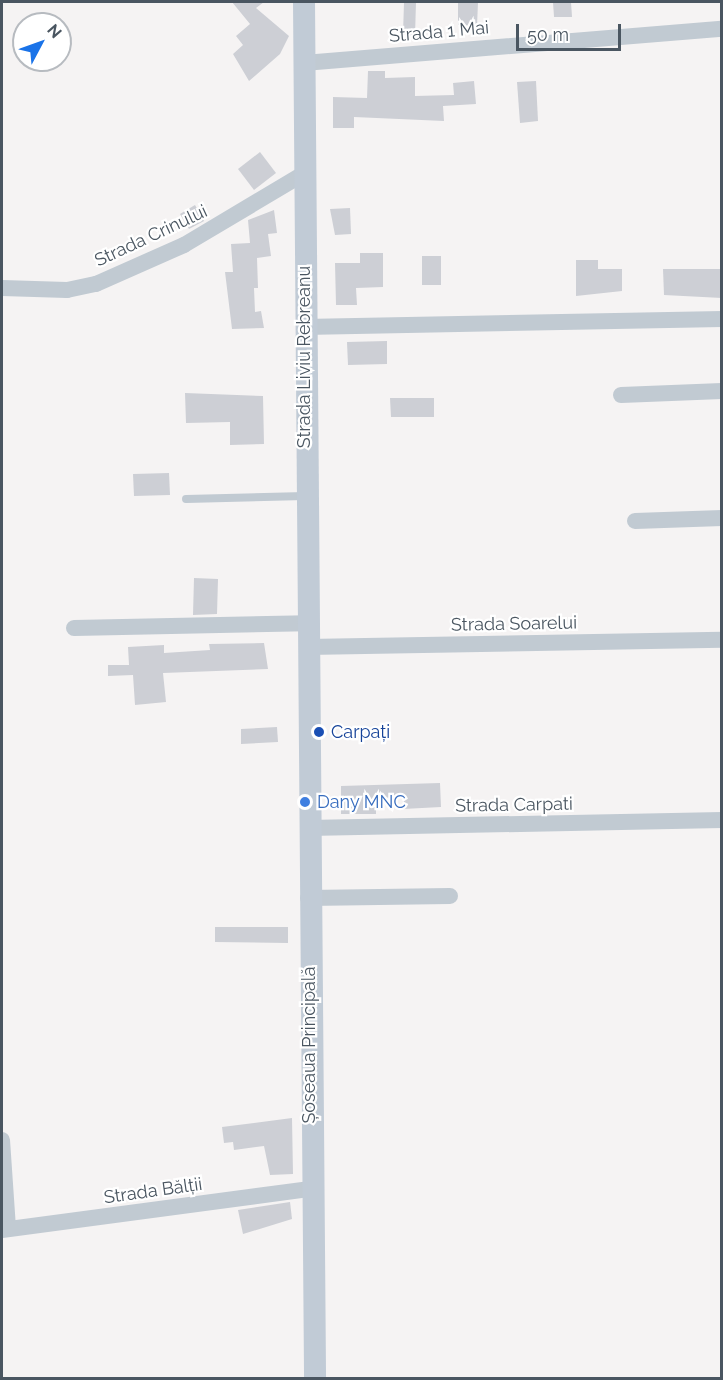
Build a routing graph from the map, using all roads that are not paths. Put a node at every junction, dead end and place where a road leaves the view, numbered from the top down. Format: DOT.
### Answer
graph roads {
  1 [pos="304,2"];
  2 [pos="722,29"];
  3 [pos="304,63"];
  4 [pos="303,174"];
  5 [pos="2,288"];
  6 [pos="722,319"];
  7 [pos="304,327"];
  8 [pos="722,391"];
  9 [pos="621,395"];
  10 [pos="305,496"];
  11 [pos="186,499"];
  12 [pos="722,518"];
  13 [pos="635,521"];
  14 [pos="306,623"];
  15 [pos="74,628"];
  16 [pos="722,640"];
  17 [pos="307,648"];
  18 [pos="307,712"];
  19 [pos="722,820"];
  20 [pos="308,828"];
  21 [pos="450,896"];
  22 [pos="308,898"];
  23 [pos="2,1140"];
  24 [pos="310,1189"];
  25 [pos="5,1229"];
  26 [pos="315,1378"];
  1 -- 3 [label="main road, Strada Liviu Rebreanu"];
  2 -- 3 [label="street, Strada 1 Mai"];
  3 -- 4 [label="main road, Strada Liviu Rebreanu"];
  4 -- 5 [label="street, Strada Crinului"];
  4 -- 7 [label="main road, Strada Liviu Rebreanu"];
  6 -- 7 [label="street"];
  7 -- 10 [label="main road, Strada Liviu Rebreanu"];
  8 -- 9 [label="street"];
  10 -- 11 [label="lane"];
  10 -- 14 [label="main road, Strada Liviu Rebreanu"];
  12 -- 13 [label="street"];
  14 -- 15 [label="street"];
  14 -- 17 [label="main road, Strada Liviu Rebreanu"];
  16 -- 17 [label="street, Strada Soarelui"];
  17 -- 18 [label="main road, Strada Liviu Rebreanu"];
  18 -- 20 [label="main road, Șoseaua Principală"];
  19 -- 20 [label="street, Strada Carpati"];
  20 -- 22 [label="main road, Șoseaua Principală"];
  21 -- 22 [label="street"];
  22 -- 24 [label="main road, Șoseaua Principală"];
  23 -- 25 [label="street"];
  24 -- 25 [label="street, Strada Bălții"];
  24 -- 26 [label="main road, Șoseaua Principală"];
}
